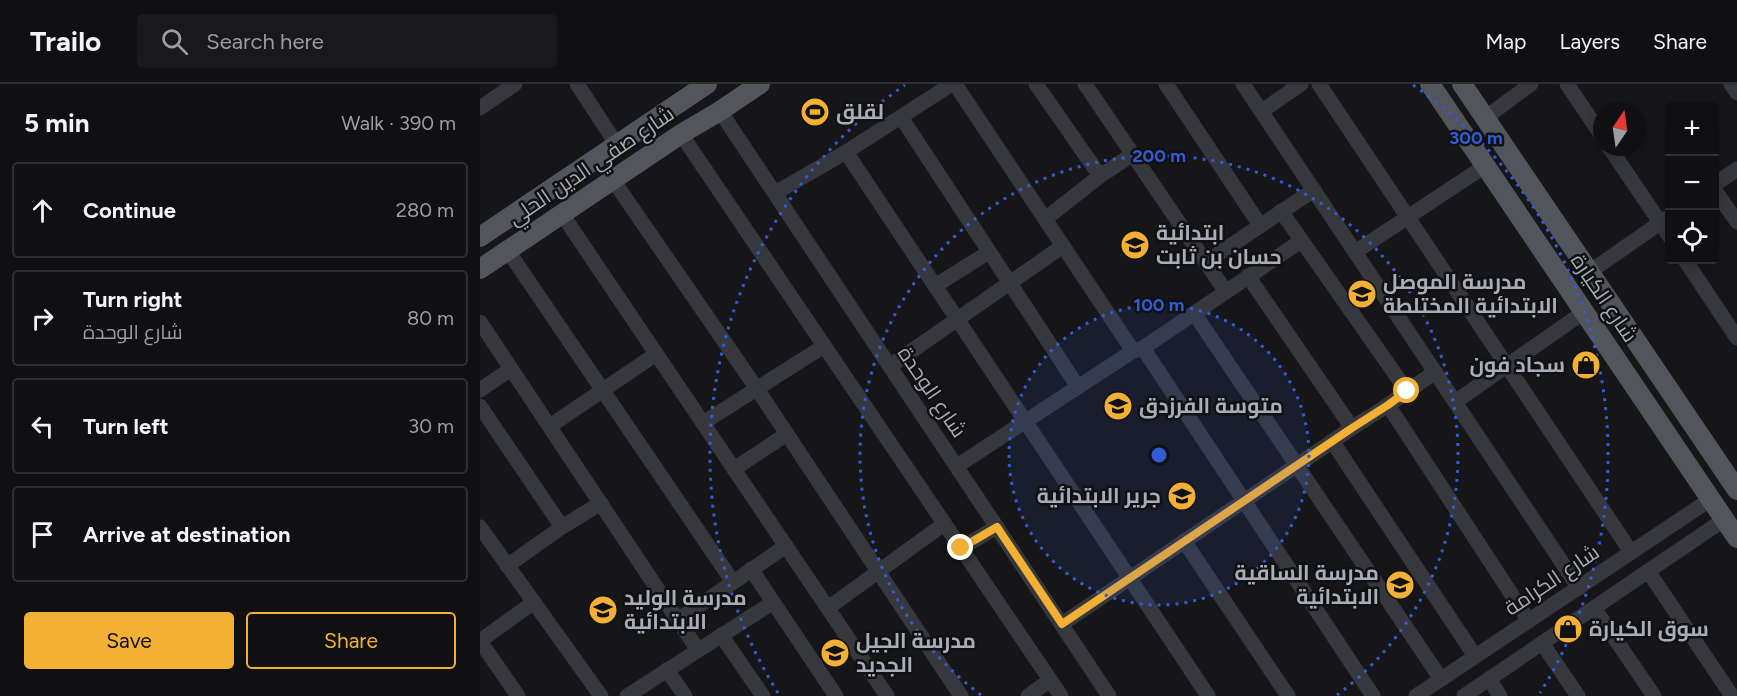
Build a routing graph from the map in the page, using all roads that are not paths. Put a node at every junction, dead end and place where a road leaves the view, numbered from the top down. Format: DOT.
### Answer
graph roads {
  1 [pos="515,84"];
  2 [pos="707,84"];
  3 [pos="760,84"];
  4 [pos="953,84"];
  5 [pos="1036,84"];
  6 [pos="1084,84"];
  7 [pos="1166,84"];
  8 [pos="1243,84"];
  9 [pos="1301,84"];
  10 [pos="1319,84"];
  11 [pos="1430,84"];
  12 [pos="1462,84"];
  13 [pos="1531,84"];
  14 [pos="1567,84"];
  15 [pos="1731,84"];
  16 [pos="585,87"];
  17 [pos="1737,93"];
  18 [pos="480,108"];
  19 [pos="720,111"];
  20 [pos="1262,111"];
  21 [pos="901,117"];
  22 [pos="1485,118"];
  23 [pos="1593,123"];
  24 [pos="681,134"];
  25 [pos="617,145"];
  26 [pos="846,152"];
  27 [pos="1133,154"];
  28 [pos="1616,156"];
  29 [pos="596,160"];
  30 [pos="1485,166"];
  31 [pos="1737,169"];
  32 [pos="1519,170"];
  33 [pos="1100,176"];
  34 [pos="567,178"];
  35 [pos="613,180"];
  36 [pos="1719,183"];
  37 [pos="1498,184"];
  38 [pos="1314,190"];
  39 [pos="775,193"];
  40 [pos="1719,195"];
  41 [pos="585,198"];
  42 [pos="1281,211"];
  43 [pos="562,214"];
  44 [pos="1408,217"];
  45 [pos="1045,219"];
  46 [pos="1665,219"];
  47 [pos="1737,222"];
  48 [pos="1260,225"];
  49 [pos="480,237"];
  50 [pos="1301,241"];
  51 [pos="1063,246"];
  52 [pos="508,250"];
  53 [pos="989,252"];
  54 [pos="1355,252"];
  55 [pos="1206,262"];
  56 [pos="1688,264"];
  57 [pos="480,269"];
  58 [pos="1588,273"];
  59 [pos="1248,276"];
  60 [pos="1010,283"];
  61 [pos="935,286"];
  62 [pos="1226,292"];
  63 [pos="1584,312"];
  64 [pos="1194,313"];
  65 [pos="957,319"];
  66 [pos="480,322"];
  67 [pos="1737,338"];
  68 [pos="824,346"];
  69 [pos="1138,349"];
  70 [pos="656,354"];
  71 [pos="1507,365"];
  72 [pos="890,366"];
  73 [pos="511,369"];
  74 [pos="1435,372"];
  75 [pos="1078,387"];
  76 [pos="757,389"];
  77 [pos="480,390"];
  78 [pos="603,390"];
  79 [pos="1407,391"];
  80 [pos="1455,402"];
  81 [pos="1388,405"];
  82 [pos="480,406"];
  83 [pos="1025,421"];
  84 [pos="703,423"];
  85 [pos="550,426"];
  86 [pos="1352,428"];
  87 [pos="787,434"];
  88 [pos="1332,441"];
  89 [pos="1297,465"];
  90 [pos="957,466"];
  91 [pos="734,469"];
  92 [pos="1735,485"];
  93 [pos="1711,499"];
  94 [pos="1244,501"];
  95 [pos="601,503"];
  96 [pos="1725,519"];
  97 [pos="944,524"];
  98 [pos="480,527"];
  99 [pos="562,527"];
  100 [pos="997,527"];
  101 [pos="1737,538"];
  102 [pos="1184,541"];
  103 [pos="786,546"];
  104 [pos="961,548"];
  105 [pos="1631,552"];
  106 [pos="507,566"];
  107 [pos="751,569"];
  108 [pos="878,571"];
  109 [pos="1648,571"];
  110 [pos="1130,578"];
  111 [pos="733,582"];
  112 [pos="1579,588"];
  113 [pos="534,602"];
  114 [pos="772,603"];
  115 [pos="828,608"];
  116 [pos="1594,608"];
  117 [pos="678,620"];
  118 [pos="1529,621"];
  119 [pos="1062,624"];
  120 [pos="722,635"];
  121 [pos="480,641"];
  122 [pos="1542,643"];
  123 [pos="698,650"];
  124 [pos="1475,656"];
  125 [pos="667,670"];
  126 [pos="1441,679"];
  127 [pos="1489,679"];
  128 [pos="1050,680"];
  129 [pos="518,696"];
  130 [pos="601,696"];
  131 [pos="627,696"];
  132 [pos="685,696"];
  133 [pos="763,696"];
  134 [pos="836,696"];
  135 [pos="887,696"];
  136 [pos="961,696"];
  137 [pos="1028,696"];
  138 [pos="1061,696"];
  139 [pos="1109,696"];
  140 [pos="1208,696"];
  141 [pos="1288,696"];
  142 [pos="1373,696"];
  143 [pos="1416,696"];
  144 [pos="1464,696"];
  145 [pos="1500,696"];
  146 [pos="1578,696"];
  147 [pos="1654,696"];
  148 [pos="1732,696"];
  1 -- 18 [label="street"];
  2 -- 25 [label="main road, شارع صفي الدين الحلي"];
  3 -- 19 [label="main road, شارع صفي الدين الحلي"];
  4 -- 21 [label="street"];
  4 -- 45 [label="street"];
  5 -- 33 [label="street"];
  6 -- 27 [label="street"];
  7 -- 48 [label="street"];
  8 -- 20 [label="street"];
  9 -- 20 [label="street"];
  10 -- 44 [label="street"];
  11 -- 30 [label="main road, شارع الكيارة"];
  12 -- 22 [label="main road, شارع الكيارة"];
  13 -- 22 [label="street"];
  14 -- 23 [label="street"];
  15 -- 17 [label="street"];
  16 -- 25 [label="street"];
  19 -- 24 [label="main road, شارع صفي الدين الحلي"];
  19 -- 39 [label="street, شارع الوحدة"];
  20 -- 38 [label="street"];
  21 -- 26 [label="street"];
  21 -- 53 [label="street"];
  22 -- 32 [label="main road, شارع الكيارة"];
  24 -- 35 [label="main road, شارع صفي الدين الحلي"];
  24 -- 68 [label="street"];
  25 -- 29 [label="main road, شارع صفي الدين الحلي"];
  26 -- 39 [label="street"];
  26 -- 61 [label="street"];
  27 -- 33 [label="street"];
  27 -- 55 [label="street"];
  28 -- 46 [label="street"];
  29 -- 34 [label="main road, شارع صفي الدين الحلي"];
  29 -- 35 [label="main road"];
  30 -- 37 [label="main road, شارع الكيارة"];
  30 -- 44 [label="street"];
  31 -- 36 [label="street"];
  32 -- 37 [label="main road"];
  32 -- 58 [label="main road, شارع الكيارة"];
  33 -- 45 [label="street"];
  34 -- 41 [label="main road"];
  34 -- 49 [label="main road, شارع صفي الدين الحلي"];
  35 -- 41 [label="main road, شارع صفي الدين الحلي"];
  35 -- 76 [label="street"];
  37 -- 63 [label="main road, شارع الكيارة"];
  38 -- 42 [label="street"];
  38 -- 54 [label="street"];
  39 -- 72 [label="street, شارع الوحدة"];
  40 -- 47 [label="street"];
  41 -- 43 [label="main road, شارع صفي الدين الحلي"];
  42 -- 48 [label="street"];
  42 -- 50 [label="street"];
  43 -- 52 [label="main road, شارع صفي الدين الحلي"];
  43 -- 70 [label="street"];
  44 -- 54 [label="street"];
  44 -- 71 [label="street"];
  45 -- 51 [label="street"];
  46 -- 58 [label="street"];
  48 -- 55 [label="street"];
  50 -- 59 [label="street"];
  50 -- 79 [label="street"];
  51 -- 60 [label="street"];
  51 -- 69 [label="street"];
  52 -- 57 [label="main road, شارع صفي الدين الحلي"];
  52 -- 78 [label="street"];
  53 -- 60 [label="street"];
  53 -- 61 [label="street"];
  54 -- 74 [label="street"];
  55 -- 62 [label="street"];
  56 -- 67 [label="street"];
  58 -- 92 [label="main road, شارع الكيارة"];
  59 -- 62 [label="street"];
  59 -- 86 [label="street"];
  60 -- 65 [label="street"];
  60 -- 75 [label="street"];
  61 -- 65 [label="street"];
  62 -- 64 [label="street"];
  63 -- 71 [label="street"];
  63 -- 93 [label="main road, شارع الكيارة"];
  64 -- 69 [label="street"];
  64 -- 89 [label="street"];
  65 -- 72 [label="street"];
  65 -- 83 [label="street"];
  66 -- 73 [label="street"];
  68 -- 76 [label="street"];
  68 -- 97 [label="street"];
  69 -- 75 [label="street"];
  69 -- 94 [label="street"];
  70 -- 78 [label="street"];
  70 -- 84 [label="street"];
  71 -- 80 [label="street"];
  71 -- 105 [label="street"];
  72 -- 90 [label="street, شارع الوحدة"];
  73 -- 77 [label="street"];
  73 -- 85 [label="street"];
  74 -- 79 [label="street"];
  74 -- 80 [label="street"];
  75 -- 83 [label="street"];
  76 -- 84 [label="street"];
  76 -- 87 [label="street"];
  78 -- 85 [label="street"];
  78 -- 111 [label="street"];
  79 -- 81 [label="street"];
  80 -- 112 [label="street"];
  81 -- 86 [label="street"];
  81 -- 118 [label="street"];
  82 -- 99 [label="street"];
  83 -- 90 [label="street"];
  83 -- 110 [label="street"];
  84 -- 91 [label="street"];
  85 -- 95 [label="street"];
  86 -- 88 [label="street"];
  87 -- 91 [label="street"];
  87 -- 108 [label="street"];
  88 -- 89 [label="street"];
  88 -- 124 [label="street"];
  89 -- 94 [label="street"];
  89 -- 126 [label="street"];
  90 -- 100 [label="street, شارع الوحدة"];
  91 -- 103 [label="street"];
  93 -- 96 [label="main road, شارع الكيارة"];
  93 -- 105 [label="street, شارع الكرامة"];
  94 -- 102 [label="street"];
  94 -- 142 [label="street"];
  95 -- 99 [label="street"];
  95 -- 117 [label="street"];
  96 -- 101 [label="main road, شارع الكيارة"];
  96 -- 109 [label="street"];
  97 -- 104 [label="street"];
  97 -- 108 [label="street"];
  98 -- 106 [label="street"];
  99 -- 106 [label="street"];
  100 -- 104 [label="street"];
  100 -- 119 [label="street, شارع الوحدة"];
  102 -- 110 [label="street"];
  102 -- 141 [label="street"];
  103 -- 107 [label="street"];
  103 -- 115 [label="street"];
  104 -- 128 [label="street"];
  105 -- 112 [label="street, شارع الكرامة"];
  106 -- 113 [label="street"];
  107 -- 111 [label="street"];
  107 -- 114 [label="street"];
  108 -- 115 [label="street"];
  108 -- 136 [label="street"];
  109 -- 116 [label="street"];
  109 -- 148 [label="street"];
  110 -- 119 [label="street"];
  110 -- 140 [label="street"];
  111 -- 117 [label="street"];
  112 -- 118 [label="street, شارع الكرامة"];
  113 -- 121 [label="street"];
  113 -- 130 [label="street"];
  114 -- 120 [label="street"];
  114 -- 134 [label="street"];
  115 -- 135 [label="street"];
  116 -- 122 [label="street"];
  116 -- 147 [label="street"];
  117 -- 123 [label="street"];
  118 -- 124 [label="street, شارع الكرامة"];
  119 -- 139 [label="street, شارع الوحدة"];
  120 -- 123 [label="street"];
  120 -- 133 [label="street"];
  121 -- 129 [label="street"];
  122 -- 127 [label="street"];
  122 -- 146 [label="street"];
  123 -- 125 [label="street"];
  124 -- 126 [label="street, شارع الكرامة"];
  125 -- 131 [label="street"];
  125 -- 132 [label="street"];
  126 -- 143 [label="street, شارع الكرامة"];
  127 -- 144 [label="street"];
  127 -- 145 [label="street"];
  128 -- 137 [label="street"];
  128 -- 138 [label="street"];
}
